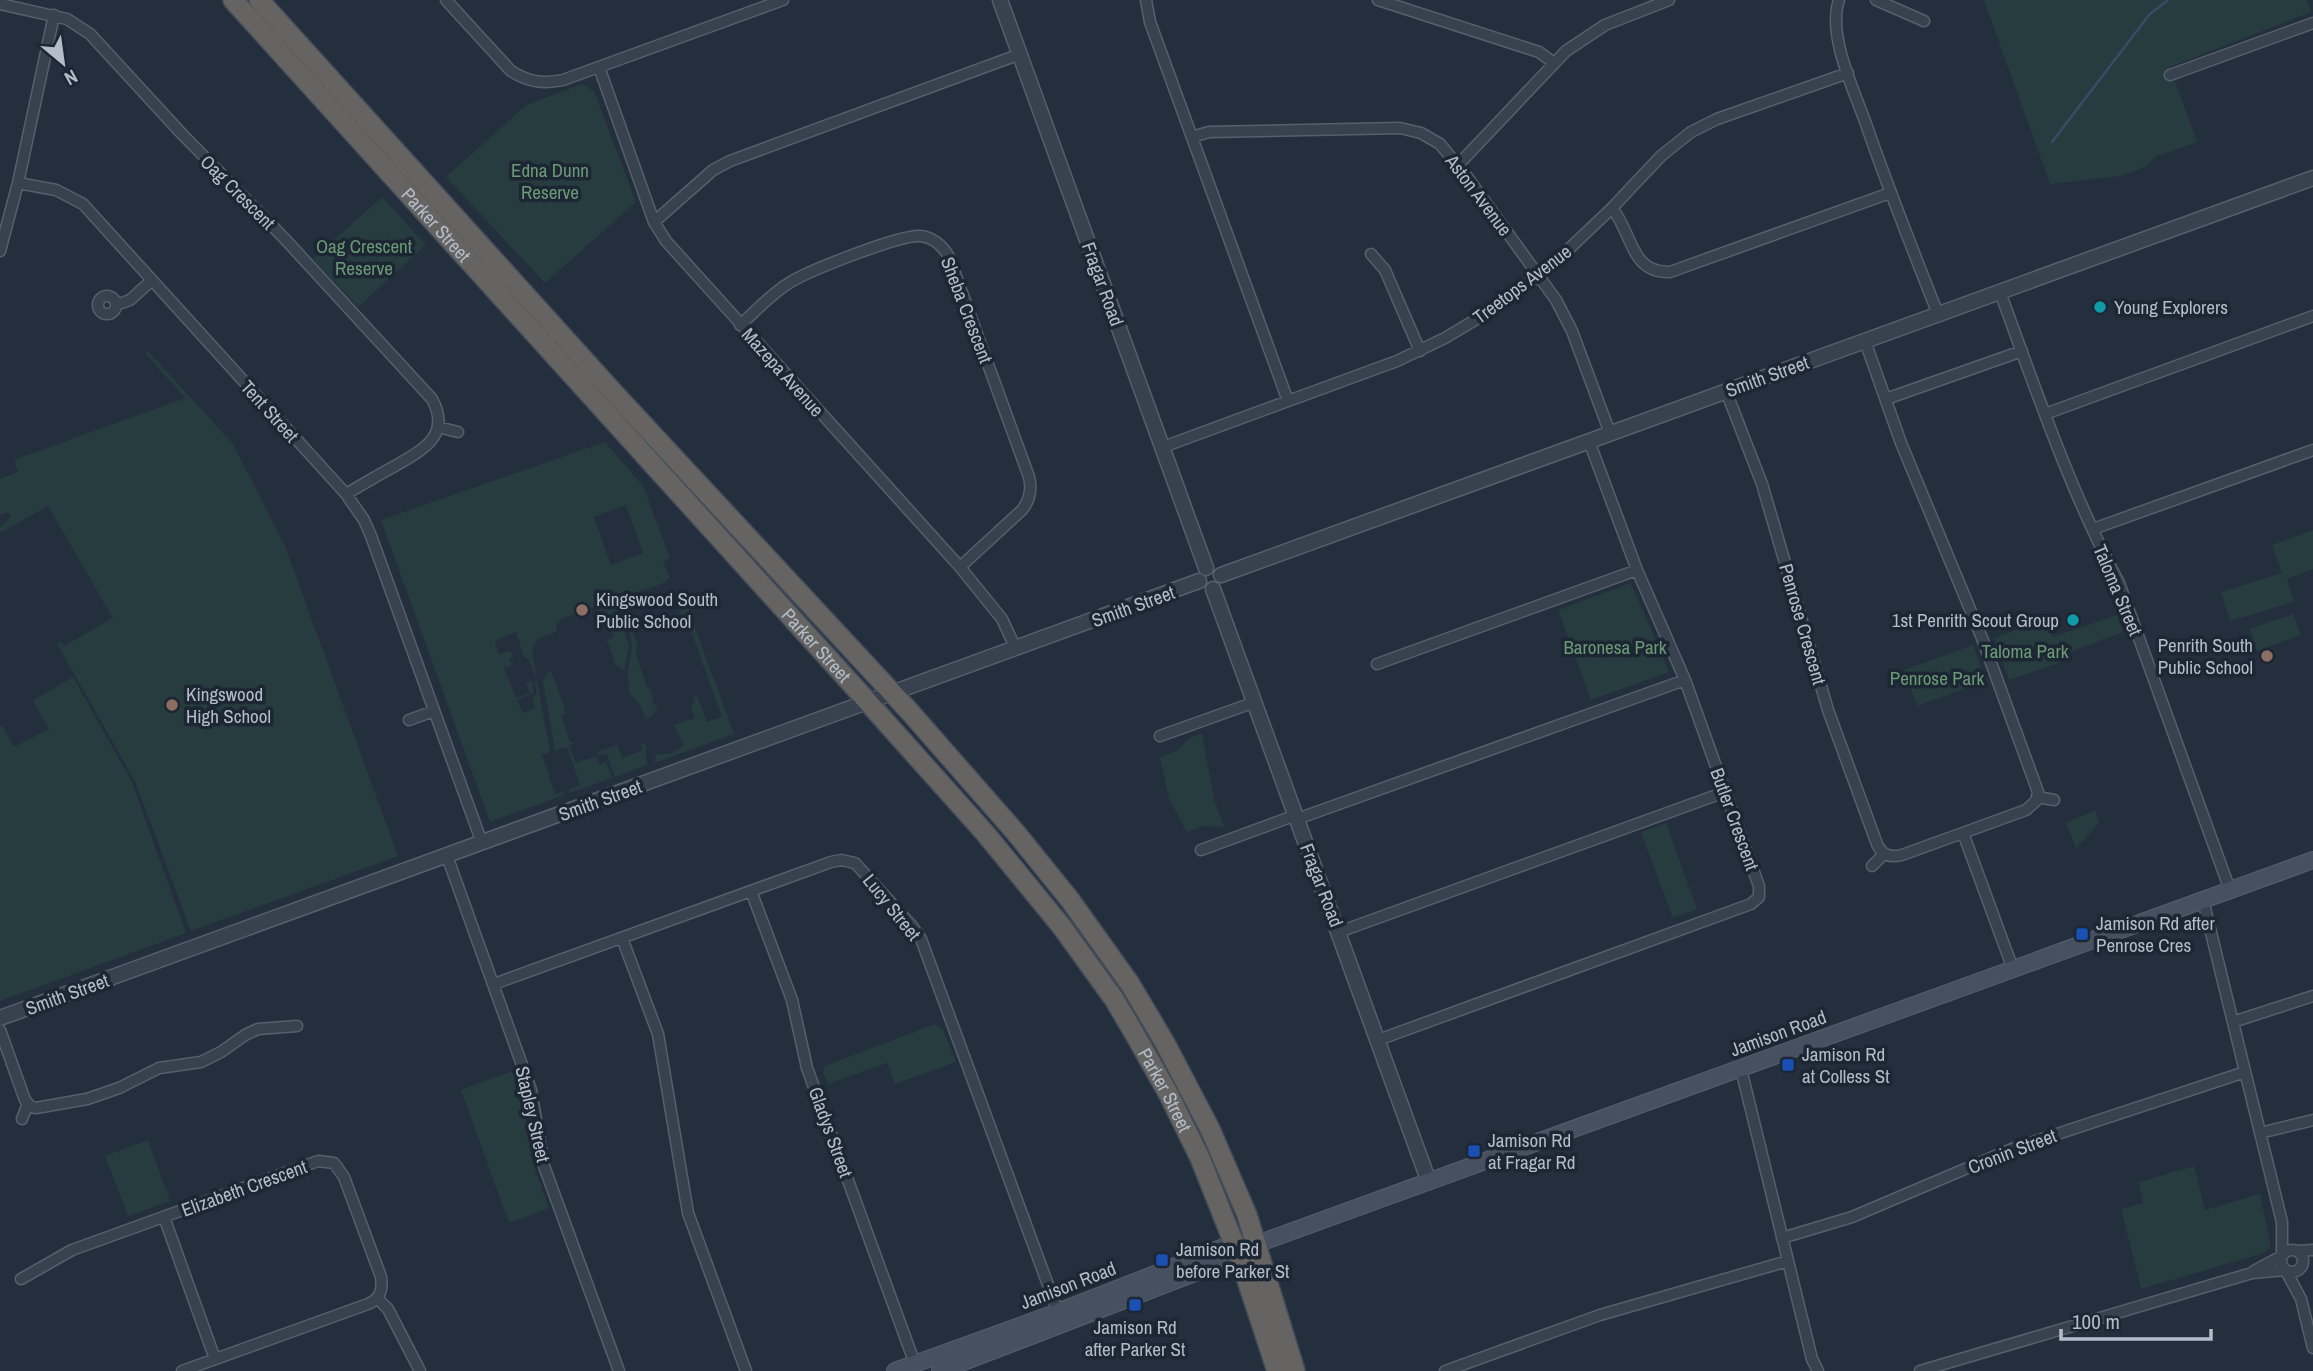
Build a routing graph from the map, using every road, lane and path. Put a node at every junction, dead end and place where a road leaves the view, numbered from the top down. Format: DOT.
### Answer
graph roads {
  1 [pos="233,0"];
  2 [pos="260,0"];
  3 [pos="464,0"];
  4 [pos="783,0"];
  5 [pos="1000,0"];
  6 [pos="1146,0"];
  7 [pos="1378,0"];
  8 [pos="1839,0"];
  9 [pos="1875,0"];
  10 [pos="1663,1"];
  11 [pos="0,4"];
  12 [pos="450,4"];
  13 [pos="54,15"];
  14 [pos="1924,21"];
  15 [pos="2313,23"];
  16 [pos="1020,54"];
  17 [pos="1554,63"];
  18 [pos="599,67"];
  19 [pos="1848,72"];
  20 [pos="2170,75"];
  21 [pos="1192,138"];
  22 [pos="1458,165"];
  23 [pos="2313,178"];
  24 [pos="18,183"];
  25 [pos="1890,193"];
  26 [pos="1612,208"];
  27 [pos="654,222"];
  28 [pos="0,251"];
  29 [pos="1371,254"];
  30 [pos="1539,276"];
  31 [pos="151,281"];
  32 [pos="2000,292"];
  33 [pos="116,305"];
  34 [pos="1938,314"];
  35 [pos="2313,316"];
  36 [pos="740,325"];
  37 [pos="1865,341"];
  38 [pos="1419,351"];
  39 [pos="2022,351"];
  40 [pos="1726,391"];
  41 [pos="1886,399"];
  42 [pos="1288,401"];
  43 [pos="2045,414"];
  44 [pos="438,427"];
  45 [pos="458,432"];
  46 [pos="1610,433"];
  47 [pos="1588,441"];
  48 [pos="1163,447"];
  49 [pos="2313,450"];
  50 [pos="346,494"];
  51 [pos="2093,529"];
  52 [pos="960,567"];
  53 [pos="1206,568"];
  54 [pos="1637,570"];
  55 [pos="1221,575"];
  56 [pos="1199,582"];
  57 [pos="1213,589"];
  58 [pos="1016,649"];
  59 [pos="1377,664"];
  60 [pos="1685,680"];
  61 [pos="893,693"];
  62 [pos="867,701"];
  63 [pos="1255,702"];
  64 [pos="434,711"];
  65 [pos="409,720"];
  66 [pos="1160,736"];
  67 [pos="1726,792"];
  68 [pos="2037,797"];
  69 [pos="2054,800"];
  70 [pos="1296,818"];
  71 [pos="1963,833"];
  72 [pos="482,843"];
  73 [pos="1201,850"];
  74 [pos="1884,854"];
  75 [pos="447,856"];
  76 [pos="2313,860"];
  77 [pos="1872,866"];
  78 [pos="2230,890"];
  79 [pos="751,891"];
  80 [pos="2203,900"];
  81 [pos="1339,932"];
  82 [pos="622,938"];
  83 [pos="2013,969"];
  84 [pos="494,984"];
  85 [pos="2313,996"];
  86 [pos="0,1018"];
  87 [pos="2233,1022"];
  88 [pos="297,1026"];
  89 [pos="0,1030"];
  90 [pos="1378,1040"];
  91 [pos="1741,1069"];
  92 [pos="2245,1072"];
  93 [pos="28,1104"];
  94 [pos="22,1119"];
  95 [pos="2313,1120"];
  96 [pos="2260,1133"];
  97 [pos="1429,1182"];
  98 [pos="164,1217"];
  99 [pos="2282,1222"];
  100 [pos="1782,1238"];
  101 [pos="1257,1244"];
  102 [pos="1237,1249"];
  103 [pos="2297,1251"];
  104 [pos="2313,1251"];
  105 [pos="2282,1256"];
  106 [pos="2313,1260"];
  107 [pos="1788,1261"];
  108 [pos="2302,1266"];
  109 [pos="2286,1270"];
  110 [pos="2252,1273"];
  111 [pos="21,1279"];
  112 [pos="377,1298"];
  113 [pos="2301,1299"];
  114 [pos="1060,1318"];
  115 [pos="2313,1348"];
  116 [pos="215,1359"];
  117 [pos="1812,1365"];
  118 [pos="916,1367"];
  119 [pos="182,1371"];
  120 [pos="420,1371"];
  121 [pos="619,1371"];
  122 [pos="746,1371"];
  123 [pos="895,1371"];
  124 [pos="940,1371"];
  125 [pos="1277,1371"];
  126 [pos="1295,1371"];
  127 [pos="1444,1371"];
  128 [pos="1818,1371"];
  129 [pos="1920,1371"];
  1 -- 62 [label="highway, Parker Street"];
  2 -- 61 [label="highway, Parker Street"];
  3 -- 12 [label="street"];
  4 -- 18 [label="street"];
  5 -- 16 [label="street, Fragar Road"];
  6 -- 21 [label="street"];
  7 -- 17 [label="street"];
  8 -- 19 [label="street"];
  9 -- 14 [label="street"];
  10 -- 17 [label="street"];
  11 -- 13 [label="street, Oag Crescent"];
  12 -- 18 [label="street"];
  13 -- 24 [label="street"];
  13 -- 44 [label="street, Oag Crescent"];
  15 -- 20 [label="street"];
  16 -- 27 [label="street"];
  16 -- 48 [label="street, Fragar Road"];
  17 -- 22 [label="street"];
  18 -- 27 [label="street, Mazepa Avenue"];
  19 -- 25 [label="street"];
  19 -- 26 [label="street, Treetops Avenue"];
  21 -- 22 [label="street, Aston Avenue"];
  21 -- 42 [label="street"];
  22 -- 30 [label="street, Aston Avenue"];
  23 -- 32 [label="street, Smith Street"];
  24 -- 28 [label="street"];
  24 -- 31 [label="street, Tent Street"];
  25 -- 26 [label="street"];
  25 -- 34 [label="street"];
  26 -- 30 [label="street, Treetops Avenue"];
  27 -- 36 [label="street, Mazepa Avenue"];
  29 -- 38 [label="street"];
  30 -- 38 [label="street, Treetops Avenue"];
  30 -- 46 [label="street, Aston Avenue"];
  31 -- 33 [label="street"];
  31 -- 50 [label="street, Tent Street"];
  32 -- 34 [label="street, Smith Street"];
  32 -- 39 [label="street, Taloma Street"];
  34 -- 37 [label="street, Smith Street"];
  35 -- 43 [label="street"];
  36 -- 52 [label="street, Mazepa Avenue"];
  36 -- 52 [label="street, Sheba Crescent"];
  37 -- 40 [label="street, Smith Street"];
  37 -- 41 [label="street"];
  38 -- 42 [label="street, Treetops Avenue"];
  39 -- 41 [label="street"];
  39 -- 43 [label="street, Taloma Street"];
  40 -- 46 [label="street, Smith Street"];
  40 -- 74 [label="street, Penrose Crescent"];
  41 -- 68 [label="street"];
  42 -- 48 [label="street, Treetops Avenue"];
  43 -- 51 [label="street, Taloma Street"];
  44 -- 45 [label="street"];
  44 -- 50 [label="street"];
  46 -- 47 [label="street, Smith Street"];
  47 -- 54 [label="street, Butler Crescent"];
  47 -- 55 [label="street, Smith Street"];
  48 -- 53 [label="street, Fragar Road"];
  49 -- 51 [label="street"];
  50 -- 64 [label="street, Tent Street"];
  51 -- 78 [label="street, Taloma Street"];
  52 -- 58 [label="street, Mazepa Avenue"];
  53 -- 55 [label="street"];
  53 -- 56 [label="street"];
  54 -- 59 [label="street"];
  54 -- 60 [label="street, Butler Crescent"];
  55 -- 57 [label="street"];
  56 -- 57 [label="street"];
  56 -- 58 [label="street, Smith Street"];
  57 -- 63 [label="street, Fragar Road"];
  58 -- 61 [label="street, Smith Street"];
  60 -- 67 [label="street, Butler Crescent"];
  60 -- 70 [label="street"];
  61 -- 62 [label="street, Smith Street"];
  61 -- 101 [label="highway, Parker Street"];
  62 -- 72 [label="street, Smith Street"];
  62 -- 102 [label="highway, Parker Street"];
  63 -- 66 [label="street"];
  63 -- 70 [label="street, Fragar Road"];
  64 -- 65 [label="street"];
  64 -- 72 [label="street, Tent Street"];
  67 -- 81 [label="street"];
  67 -- 90 [label="street, Butler Crescent"];
  68 -- 69 [label="street"];
  68 -- 71 [label="street"];
  70 -- 73 [label="street"];
  70 -- 81 [label="street, Fragar Road"];
  71 -- 74 [label="street"];
  71 -- 83 [label="street"];
  72 -- 75 [label="street, Smith Street"];
  74 -- 77 [label="street"];
  75 -- 84 [label="street, Stapley Street"];
  75 -- 86 [label="street, Smith Street"];
  76 -- 78 [label="main road, Jamison Road"];
  78 -- 80 [label="main road, Jamison Road"];
  79 -- 82 [label="street, Lucy Street"];
  79 -- 114 [label="street, Lucy Street"];
  79 -- 118 [label="street, Gladys Street"];
  80 -- 83 [label="main road, Jamison Road"];
  80 -- 87 [label="street"];
  81 -- 90 [label="street, Fragar Road"];
  82 -- 84 [label="street, Lucy Street"];
  82 -- 122 [label="street"];
  83 -- 91 [label="main road, Jamison Road"];
  84 -- 121 [label="street, Stapley Street"];
  85 -- 87 [label="street"];
  87 -- 92 [label="street"];
  88 -- 93 [label="street"];
  89 -- 93 [label="street"];
  90 -- 97 [label="street, Fragar Road"];
  91 -- 97 [label="main road, Jamison Road"];
  91 -- 100 [label="street"];
  92 -- 96 [label="street"];
  92 -- 100 [label="street, Cronin Street"];
  93 -- 94 [label="street"];
  95 -- 96 [label="street"];
  96 -- 99 [label="street"];
  97 -- 101 [label="main road, Jamison Road"];
  98 -- 111 [label="street, Elizabeth Crescent"];
  98 -- 112 [label="street, Elizabeth Crescent"];
  98 -- 116 [label="street"];
  99 -- 103 [label="street"];
  99 -- 105 [label="street"];
  100 -- 107 [label="street"];
  101 -- 102 [label="main road, Jamison Road"];
  101 -- 126 [label="highway, Parker Street"];
  102 -- 114 [label="main road, Jamison Road"];
  102 -- 125 [label="highway, Parker Street"];
  103 -- 104 [label="street"];
  103 -- 105 [label="street"];
  103 -- 108 [label="street"];
  105 -- 109 [label="street"];
  105 -- 110 [label="street"];
  106 -- 108 [label="street"];
  107 -- 117 [label="street"];
  107 -- 127 [label="street"];
  108 -- 109 [label="street"];
  108 -- 113 [label="street"];
  109 -- 110 [label="street"];
  109 -- 113 [label="street"];
  110 -- 129 [label="street"];
  112 -- 116 [label="street"];
  112 -- 120 [label="street"];
  113 -- 115 [label="street"];
  114 -- 118 [label="main road, Jamison Road"];
  114 -- 124 [label="main road, Jamison Road"];
  116 -- 119 [label="street"];
  117 -- 128 [label="street"];
  118 -- 123 [label="main road, Jamison Road"];
}
